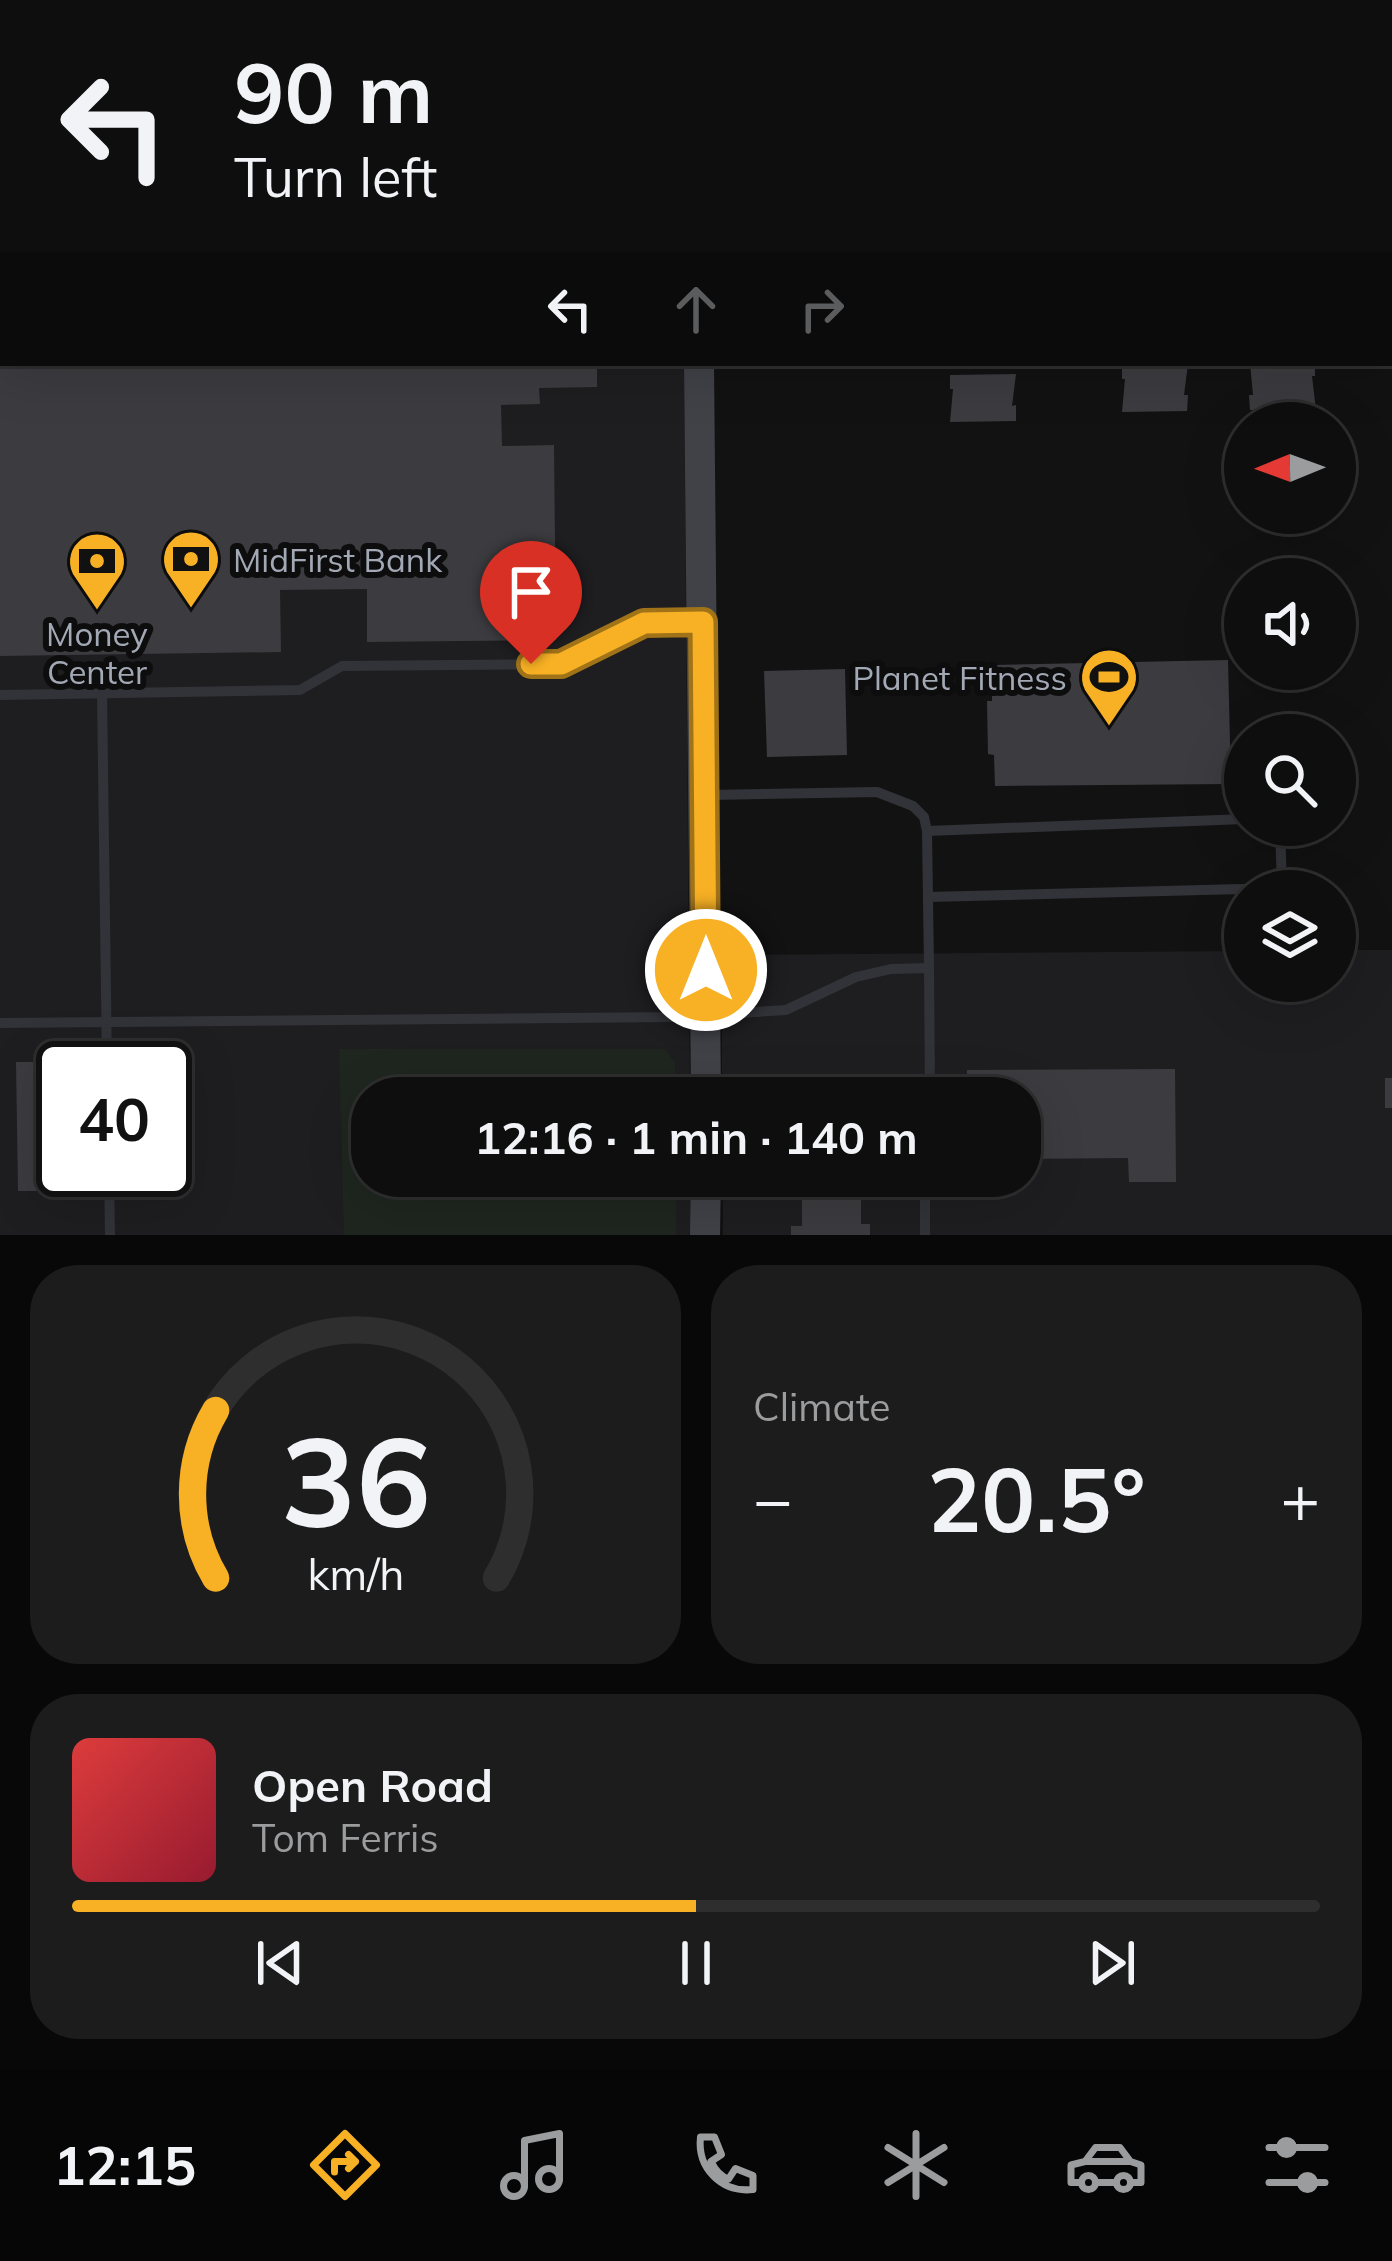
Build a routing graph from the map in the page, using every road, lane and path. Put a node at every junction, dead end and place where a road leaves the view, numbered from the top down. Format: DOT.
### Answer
graph roads {
  1 [pos="700,366"];
  2 [pos="703,622"];
  3 [pos="102,693"];
  4 [pos="0,695"];
  5 [pos="705,795"];
  6 [pos="1224,820"];
  7 [pos="927,831"];
  8 [pos="1281,846"];
  9 [pos="928,897"];
  10 [pos="929,968"];
  11 [pos="707,1013"];
  12 [pos="107,1022"];
  13 [pos="0,1023"];
  14 [pos="107,1041"];
  15 [pos="706,1077"];
  16 [pos="930,1077"];
  17 [pos="109,1197"];
  18 [pos="706,1197"];
  19 [pos="925,1197"];
  20 [pos="110,1235"];
  21 [pos="705,1235"];
  22 [pos="925,1235"];
  1 -- 2 [label="street"];
  2 -- 3 [label="lane"];
  2 -- 5 [label="street"];
  3 -- 4 [label="lane"];
  3 -- 12 [label="lane"];
  5 -- 7 [label="lane"];
  5 -- 11 [label="street"];
  6 -- 7 [label="lane"];
  7 -- 9 [label="lane"];
  8 -- 9 [label="lane"];
  9 -- 10 [label="lane"];
  10 -- 11 [label="lane"];
  10 -- 16 [label="lane"];
  11 -- 12 [label="lane"];
  11 -- 15 [label="street"];
  12 -- 13 [label="lane"];
  12 -- 14 [label="lane"];
  17 -- 20 [label="lane"];
  18 -- 21 [label="street"];
  19 -- 22 [label="lane"];
}
